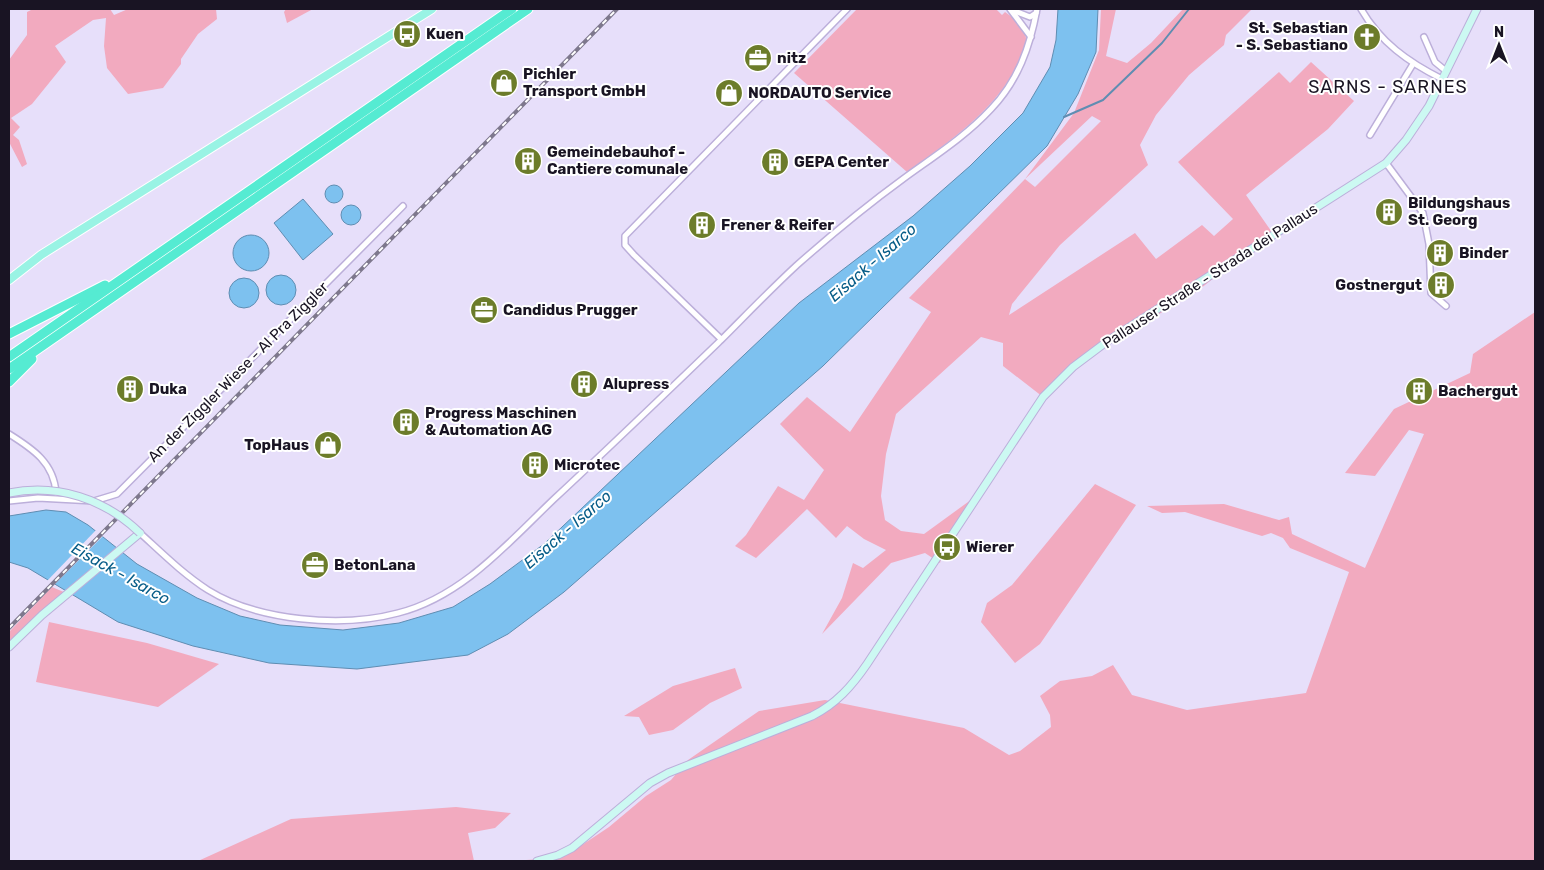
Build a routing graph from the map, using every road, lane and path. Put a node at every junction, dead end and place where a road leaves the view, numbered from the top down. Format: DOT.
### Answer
graph roads {
  1 [pos="432,9"];
  2 [pos="512,9"];
  3 [pos="528,9"];
  4 [pos="847,9"];
  5 [pos="1009,9"];
  6 [pos="1361,9"];
  7 [pos="1477,9"];
  8 [pos="1036,10"];
  9 [pos="1031,36"];
  10 [pos="1424,37"];
  11 [pos="1413,64"];
  12 [pos="1446,71"];
  13 [pos="1442,79"];
  14 [pos="1370,135"];
  15 [pos="1386,163"];
  16 [pos="403,206"];
  17 [pos="130,273"];
  18 [pos="9,280"];
  19 [pos="1446,306"];
  20 [pos="60,333"];
  21 [pos="9,334"];
  22 [pos="721,340"];
  23 [pos="9,357"];
  24 [pos="9,369"];
  25 [pos="9,382"];
  26 [pos="10,435"];
  27 [pos="9,493"];
  28 [pos="56,499"];
  29 [pos="9,501"];
  30 [pos="140,533"];
  31 [pos="9,647"];
  32 [pos="537,861"];
  1 -- 18 [label="main road"];
  2 -- 17 [label="highway"];
  3 -- 20 [label="highway"];
  4 -- 22 [label="street"];
  5 -- 8 [label="street"];
  5 -- 9 [label="street"];
  6 -- 11 [label="street"];
  7 -- 12 [label="street, Pallauser Straße - Strada dei Pallaus"];
  8 -- 9 [label="street"];
  9 -- 22 [label="street"];
  10 -- 12 [label="street"];
  11 -- 13 [label="street"];
  11 -- 14 [label="street"];
  12 -- 13 [label="street, Pallauser Straße - Strada dei Pallaus"];
  13 -- 15 [label="street, Pallauser Straße - Strada dei Pallaus"];
  15 -- 19 [label="street"];
  15 -- 32 [label="street, Pallauser Straße - Strada dei Pallaus"];
  16 -- 28 [label="street, An der Ziggler Wiese - Al Pra Ziggler"];
  17 -- 21 [label="highway"];
  17 -- 23 [label="highway"];
  20 -- 24 [label="highway"];
  20 -- 25 [label="highway"];
  22 -- 30 [label="street"];
  26 -- 28 [label="street"];
  27 -- 30 [label="street, bridge"];
  28 -- 29 [label="street, An der Ziggler Wiese - Al Pra Ziggler"];
  30 -- 31 [label="street"];
}
